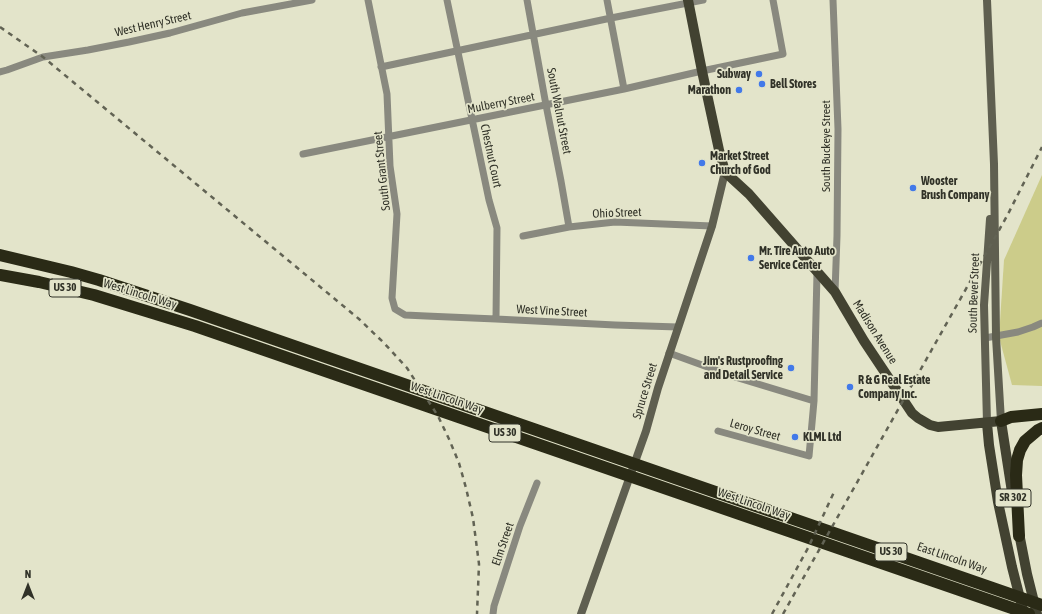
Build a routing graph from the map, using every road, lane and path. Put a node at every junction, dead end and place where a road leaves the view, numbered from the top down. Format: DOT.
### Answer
graph roads {
  1 [pos="312,0"];
  2 [pos="368,0"];
  3 [pos="447,0"];
  4 [pos="527,0"];
  5 [pos="607,0"];
  6 [pos="703,0"];
  7 [pos="773,0"];
  8 [pos="833,0"];
  9 [pos="986,0"];
  10 [pos="688,2"];
  11 [pos="611,18"];
  12 [pos="534,34"];
  13 [pos="458,50"];
  14 [pos="381,66"];
  15 [pos="702,71"];
  16 [pos="0,72"];
  17 [pos="623,89"];
  18 [pos="546,105"];
  19 [pos="472,120"];
  20 [pos="388,136"];
  21 [pos="303,154"];
  22 [pos="994,164"];
  23 [pos="725,172"];
  24 [pos="712,226"];
  25 [pos="569,227"];
  26 [pos="523,236"];
  27 [pos="0,256"];
  28 [pos="817,273"];
  29 [pos="0,275"];
  30 [pos="0,282"];
  31 [pos="835,292"];
  32 [pos="128,305"];
  33 [pos="426,316"];
  34 [pos="496,318"];
  35 [pos="1042,323"];
  36 [pos="678,327"];
  37 [pos="996,336"];
  38 [pos="985,338"];
  39 [pos="669,353"];
  40 [pos="814,401"];
  41 [pos="1042,414"];
  42 [pos="1001,421"];
  43 [pos="987,422"];
  44 [pos="1042,422"];
  45 [pos="1042,428"];
  46 [pos="718,431"];
  47 [pos="537,483"];
  48 [pos="740,499"];
  49 [pos="1019,536"];
  50 [pos="1042,597"];
  51 [pos="1042,605"];
  52 [pos="494,606"];
  53 [pos="493,614"];
  54 [pos="497,614"];
  55 [pos="581,614"];
  56 [pos="1024,614"];
  57 [pos="1029,614"];
  58 [pos="1037,614"];
  1 -- 16 [label="street, West Henry Street"];
  2 -- 14 [label="street, South Grant Street"];
  3 -- 13 [label="street, Chestnut Court"];
  4 -- 12 [label="street, South Walnut Street"];
  5 -- 11 [label="street"];
  6 -- 10 [label="street"];
  7 -- 15 [label="street, Mulberry Street"];
  8 -- 31 [label="street, South Buckeye Street"];
  9 -- 22 [label="main road, South Bever Street / SR 302"];
  10 -- 11 [label="street"];
  10 -- 15 [label="main road"];
  11 -- 12 [label="street"];
  11 -- 17 [label="street"];
  12 -- 13 [label="street"];
  12 -- 18 [label="street, South Walnut Street"];
  13 -- 14 [label="street"];
  13 -- 19 [label="street, Chestnut Court"];
  14 -- 20 [label="street, South Grant Street"];
  15 -- 17 [label="street, Mulberry Street"];
  15 -- 23 [label="main road"];
  17 -- 18 [label="street, Mulberry Street"];
  18 -- 19 [label="street, Mulberry Street"];
  18 -- 25 [label="street, South Walnut Street"];
  19 -- 20 [label="street, Mulberry Street"];
  19 -- 34 [label="street, Chestnut Court"];
  20 -- 21 [label="street, Mulberry Street"];
  20 -- 33 [label="street, South Grant Street"];
  22 -- 37 [label="main road, South Bever Street / SR 302"];
  22 -- 38 [label="main road, South Bever Street / SR 302"];
  23 -- 24 [label="main road, Spruce Street"];
  23 -- 28 [label="main road, Madison Avenue"];
  24 -- 25 [label="street, Ohio Street"];
  24 -- 36 [label="main road, Spruce Street"];
  25 -- 26 [label="street, Ohio Street"];
  27 -- 48 [label="highway, West Lincoln Way / US 30"];
  28 -- 31 [label="main road, Madison Avenue"];
  28 -- 40 [label="street"];
  29 -- 32 [label="highway, West Lincoln Way / US 30"];
  30 -- 32 [label="highway"];
  31 -- 43 [label="main road, Madison Avenue"];
  32 -- 57 [label="highway, West Lincoln Way / US 30"];
  33 -- 34 [label="street, West Vine Street"];
  34 -- 36 [label="street, West Vine Street"];
  35 -- 37 [label="street"];
  36 -- 39 [label="main road, Spruce Street"];
  37 -- 38 [label="street"];
  37 -- 42 [label="main road, South Bever Street / SR 302"];
  38 -- 43 [label="main road, South Bever Street / SR 302"];
  39 -- 40 [label="street"];
  39 -- 55 [label="main road, Spruce Street"];
  40 -- 46 [label="street, Leroy Street"];
  41 -- 42 [label="highway"];
  42 -- 43 [label="main road, Madison Avenue"];
  42 -- 44 [label="highway"];
  42 -- 49 [label="main road, SR 302"];
  43 -- 56 [label="main road, SR 302"];
  45 -- 49 [label="highway"];
  47 -- 52 [label="street, Elm Street"];
  48 -- 50 [label="highway"];
  48 -- 51 [label="highway, East Lincoln Way / US 30"];
  49 -- 58 [label="main road, SR 302"];
  52 -- 53 [label="street, Elm Street"];
  52 -- 54 [label="street"];
}
